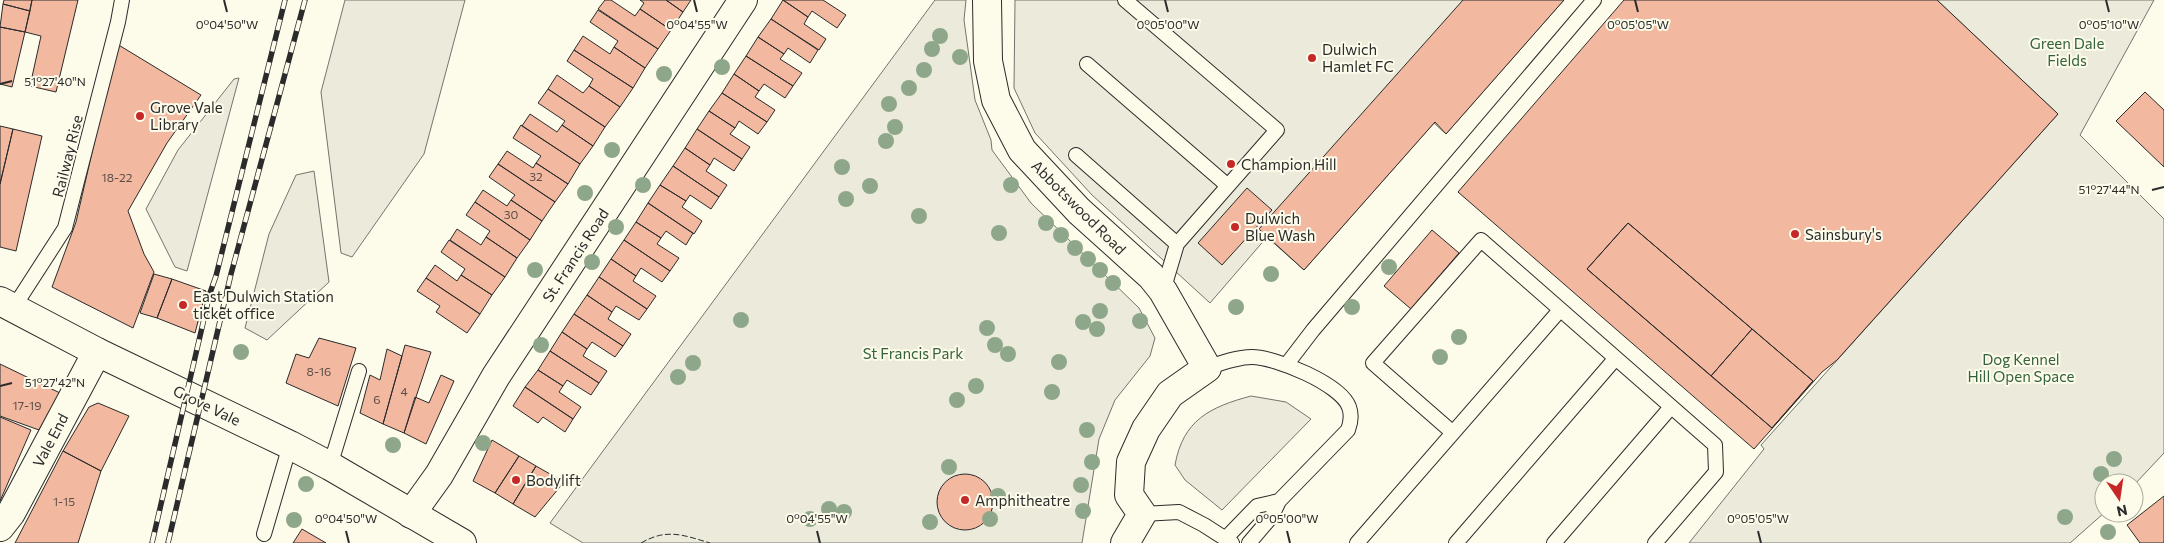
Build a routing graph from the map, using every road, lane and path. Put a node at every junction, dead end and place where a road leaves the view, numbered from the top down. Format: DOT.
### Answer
graph roads {
  1 [pos="122,0"];
  2 [pos="743,0"];
  3 [pos="987,0"];
  4 [pos="1125,0"];
  5 [pos="1594,0"];
  6 [pos="1087,64"];
  7 [pos="1076,155"];
  8 [pos="1228,186"];
  9 [pos="1177,244"];
  10 [pos="1163,291"];
  11 [pos="7,304"];
  12 [pos="1560,310"];
  13 [pos="97,352"];
  14 [pos="1615,359"];
  15 [pos="1287,364"];
  16 [pos="1207,368"];
  17 [pos="359,371"];
  18 [pos="1672,406"];
  19 [pos="1452,432"];
  20 [pos="290,445"];
  21 [pos="330,466"];
  22 [pos="1279,501"];
  23 [pos="411,514"];
  24 [pos="1142,514"];
  25 [pos="0,527"];
  26 [pos="264,534"];
  27 [pos="1229,541"];
  28 [pos="462,543"];
  29 [pos="1125,543"];
  30 [pos="1249,543"];
  31 [pos="1357,543"];
  32 [pos="1456,543"];
  33 [pos="1554,543"];
  34 [pos="1655,543"];
  1 -- 11 [label="lane, Railway Rise"];
  2 -- 23 [label="street, St. Francis Road"];
  3 -- 10 [label="street, Abbotswood Road"];
  4 -- 8 [label="lane"];
  5 -- 15 [label="lane"];
  6 -- 8 [label="lane"];
  7 -- 9 [label="lane"];
  8 -- 9 [label="lane"];
  9 -- 10 [label="lane"];
  10 -- 16 [label="street, Abbotswood Road"];
  11 -- 13 [label="street, Grove Vale"];
  12 -- 14 [label="lane"];
  12 -- 19 [label="lane"];
  12 -- 19 [label="lane"];
  13 -- 20 [label="street, Grove Vale"];
  13 -- 25 [label="street, Vale End"];
  14 -- 18 [label="lane"];
  14 -- 32 [label="lane"];
  15 -- 16 [label="lane"];
  15 -- 22 [label="lane"];
  16 -- 24 [label="street"];
  17 -- 21 [label="lane"];
  18 -- 33 [label="lane"];
  18 -- 34 [label="lane"];
  19 -- 31 [label="lane"];
  20 -- 21 [label="street, Grove Vale"];
  20 -- 26 [label="lane"];
  21 -- 23 [label="street, Grove Vale"];
  22 -- 27 [label="lane"];
  22 -- 30 [label="lane"];
  23 -- 28 [label="street, Grove Vale"];
  24 -- 27 [label="lane"];
  24 -- 29 [label="street"];
}
